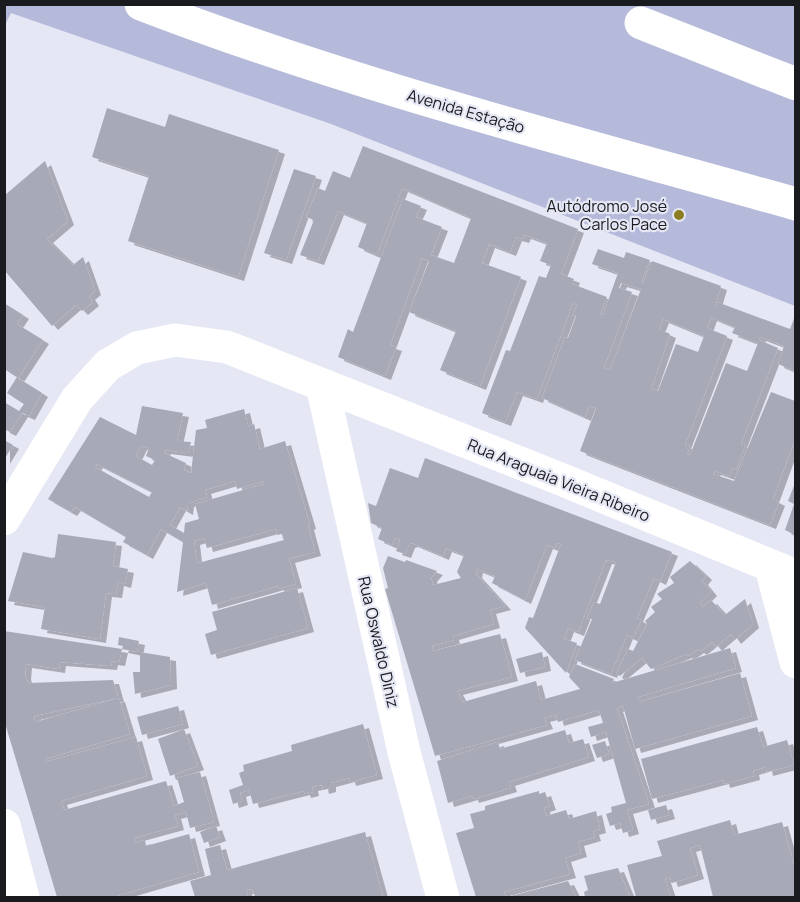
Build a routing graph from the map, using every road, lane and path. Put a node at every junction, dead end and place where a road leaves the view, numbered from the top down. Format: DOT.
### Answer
graph roads {
  1 [pos="141,4"];
  2 [pos="641,23"];
  3 [pos="795,84"];
  4 [pos="795,204"];
  5 [pos="322,385"];
  6 [pos="4,519"];
  7 [pos="783,571"];
  8 [pos="795,662"];
  9 [pos="4,825"];
  10 [pos="15,886"];
  11 [pos="443,897"];
  1 -- 4 [label="street, Avenida Estação"];
  2 -- 3 [label="street"];
  5 -- 6 [label="street, Rua Araguaia Vieira Ribeiro"];
  5 -- 7 [label="street, Rua Araguaia Vieira Ribeiro"];
  5 -- 11 [label="street, Rua Oswaldo Diniz"];
  7 -- 8 [label="street"];
  9 -- 10 [label="street"];
}
